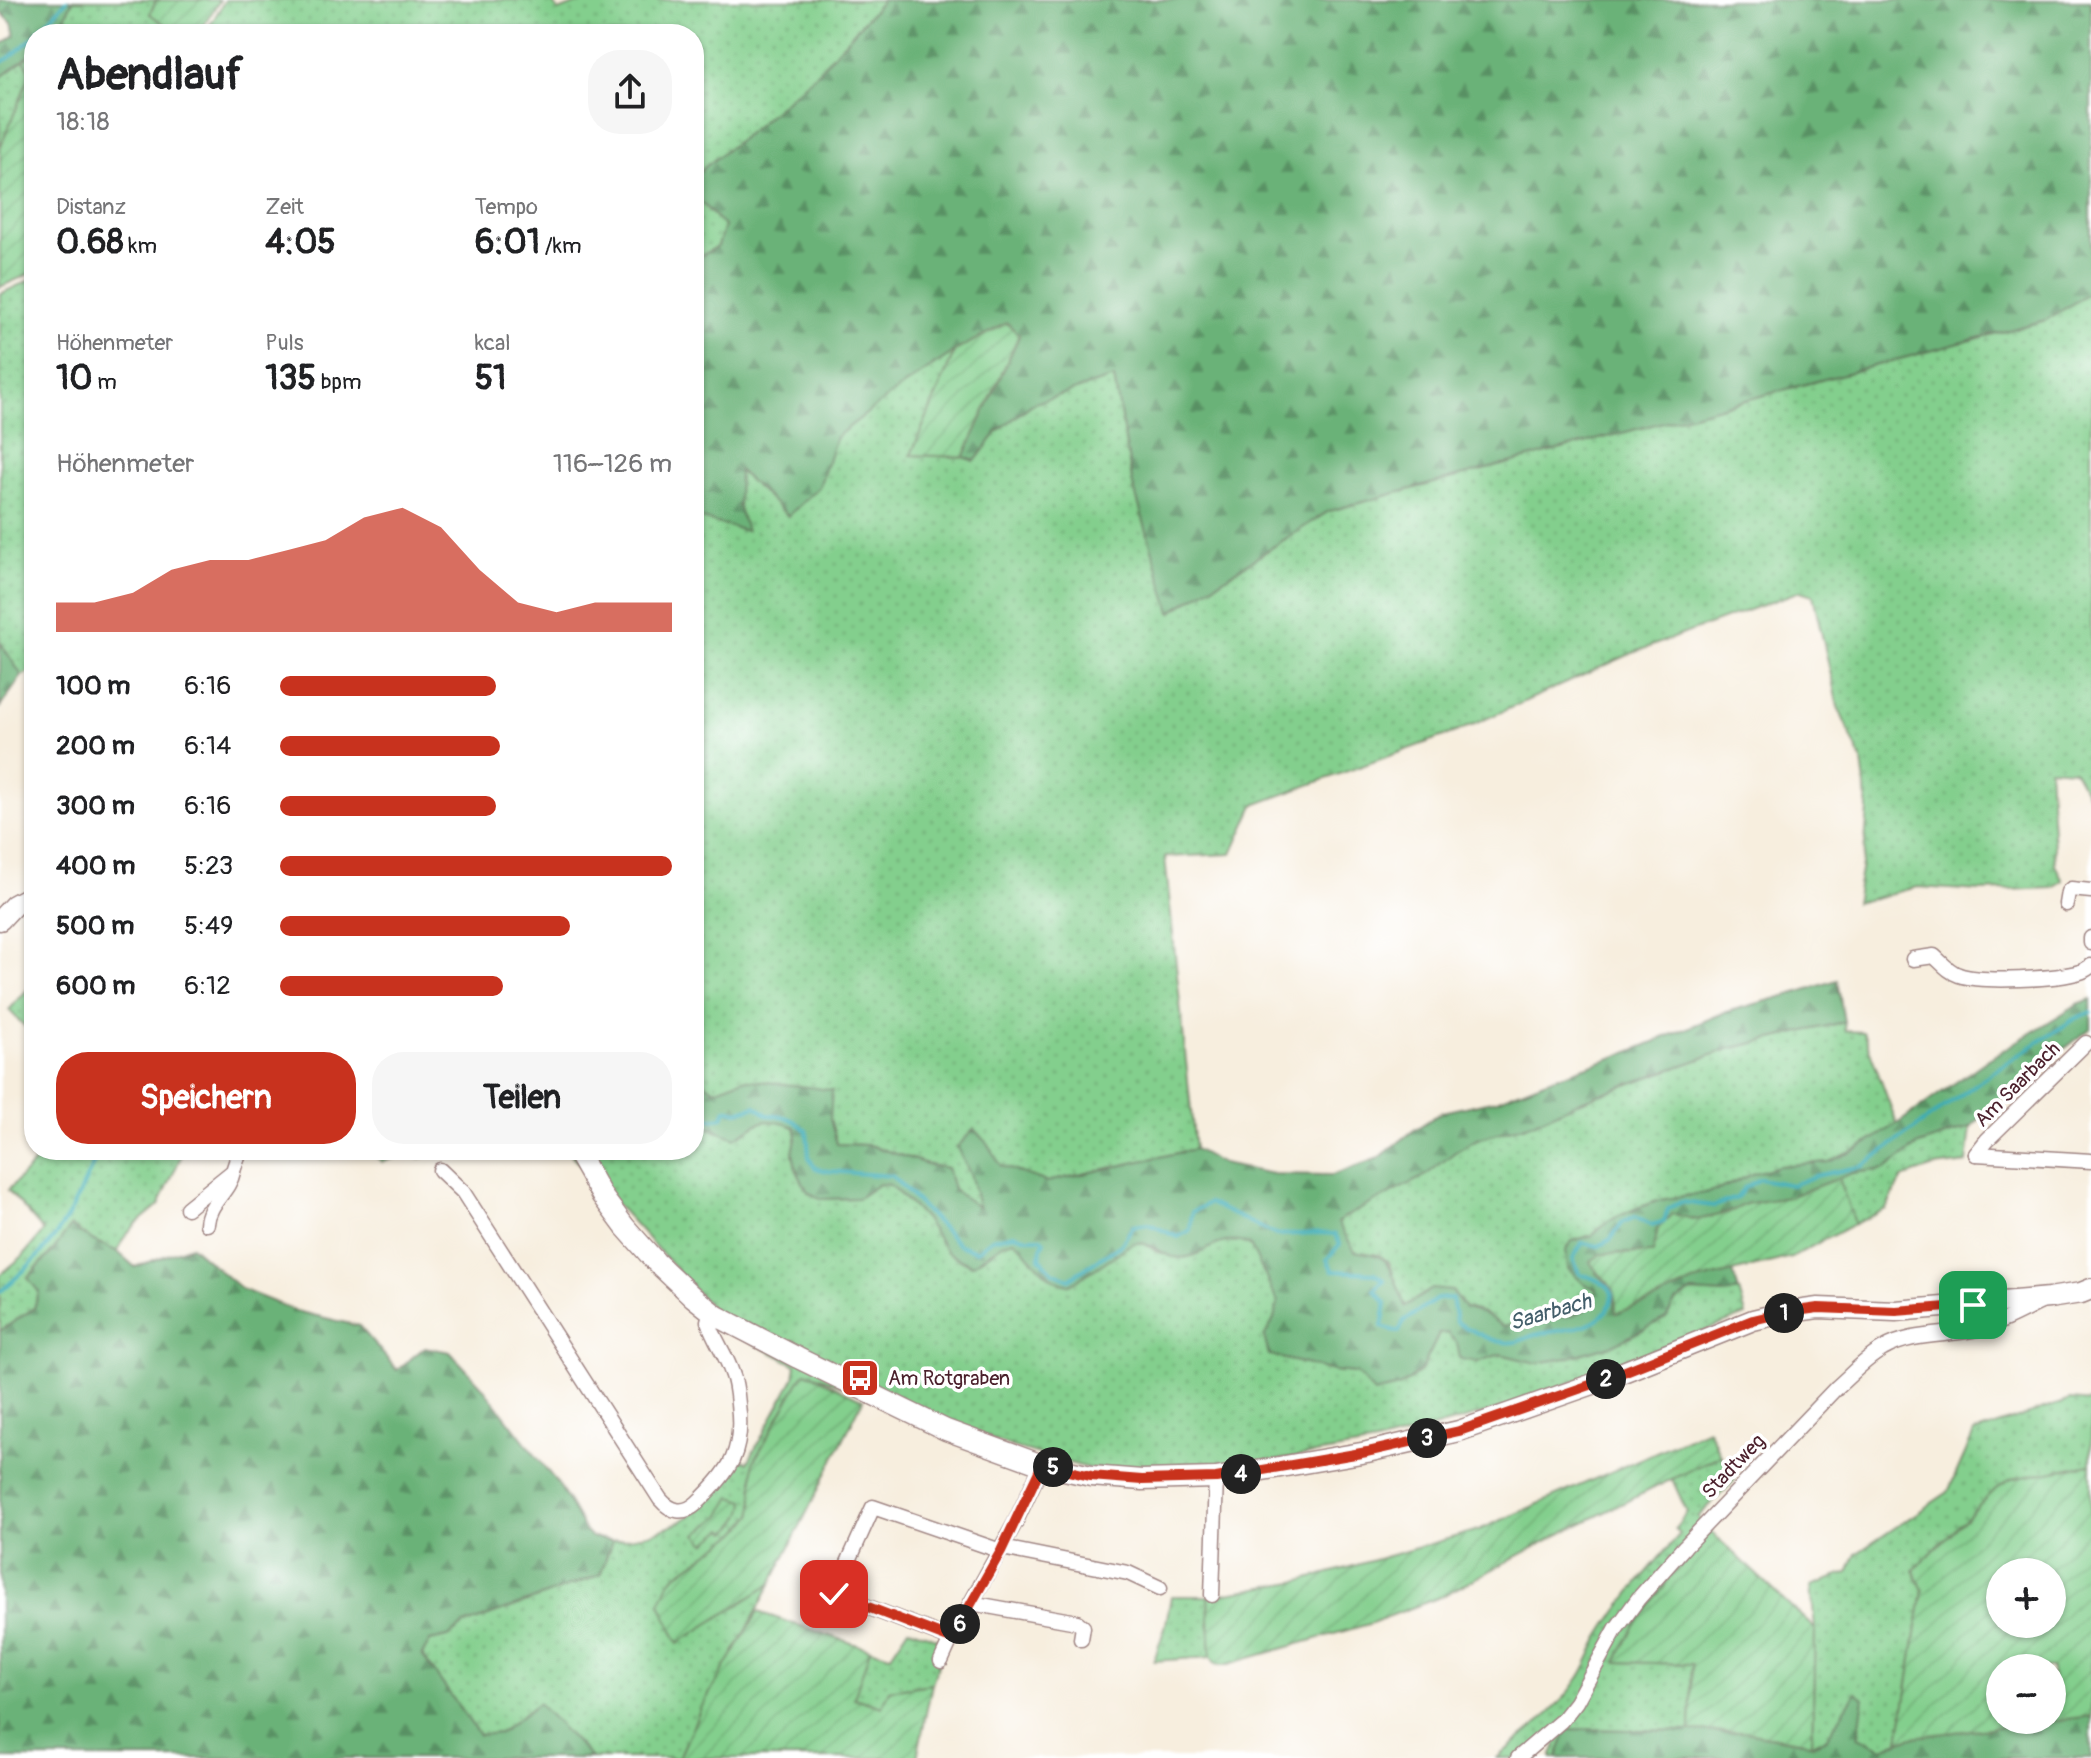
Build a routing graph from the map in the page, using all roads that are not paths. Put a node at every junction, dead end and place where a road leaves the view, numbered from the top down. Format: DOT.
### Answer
graph roads {
  1 [pos="2091,891"];
  2 [pos="24,900"];
  3 [pos="2066,904"];
  4 [pos="0,920"];
  5 [pos="1913,959"];
  6 [pos="2091,966"];
  7 [pos="2086,1043"];
  8 [pos="237,1160"];
  9 [pos="582,1160"];
  10 [pos="2091,1161"];
  11 [pos="440,1170"];
  12 [pos="233,1171"];
  13 [pos="187,1208"];
  14 [pos="207,1224"];
  15 [pos="2091,1289"];
  16 [pos="2049,1298"];
  17 [pos="711,1311"];
  18 [pos="1042,1465"];
  19 [pos="1216,1478"];
  20 [pos="1001,1550"];
  21 [pos="1160,1588"];
  22 [pos="1212,1595"];
  23 [pos="971,1603"];
  24 [pos="951,1639"];
  25 [pos="1081,1639"];
  26 [pos="941,1661"];
  27 [pos="1518,1758"];
  1 -- 3 [label="street"];
  2 -- 4 [label="main road"];
  5 -- 6 [label="street"];
  7 -- 10 [label="street, Am Saarbach"];
  8 -- 12 [label="street"];
  9 -- 17 [label="main road"];
  11 -- 17 [label="street"];
  12 -- 13 [label="street"];
  12 -- 14 [label="street"];
  15 -- 16 [label="main road"];
  16 -- 19 [label="main road"];
  16 -- 27 [label="street, Stadtweg"];
  17 -- 18 [label="main road"];
  18 -- 19 [label="main road"];
  18 -- 20 [label="street"];
  19 -- 22 [label="street"];
  20 -- 21 [label="street"];
  20 -- 23 [label="street"];
  20 -- 24 [label="street"];
  23 -- 24 [label="street"];
  23 -- 25 [label="street"];
  24 -- 26 [label="street"];
}
